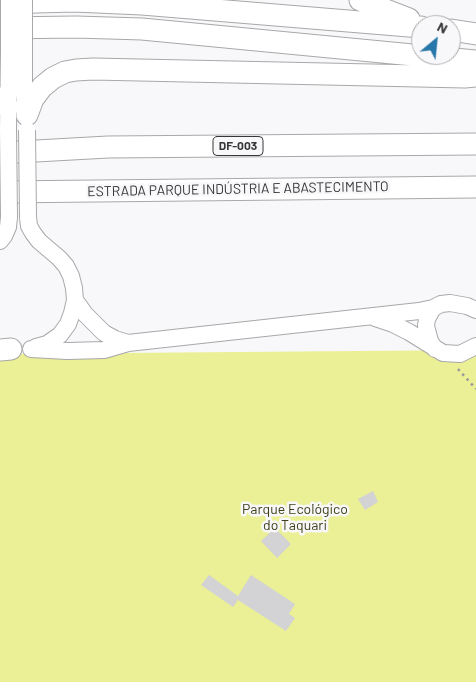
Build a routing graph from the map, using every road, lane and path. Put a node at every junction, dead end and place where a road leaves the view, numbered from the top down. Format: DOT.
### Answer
graph roads {
  1 [pos="9,0"];
  2 [pos="24,0"];
  3 [pos="360,0"];
  4 [pos="0,3"];
  5 [pos="411,19"];
  6 [pos="411,25"];
  7 [pos="0,28"];
  8 [pos="461,32"];
  9 [pos="476,34"];
  10 [pos="16,50"];
  11 [pos="476,61"];
  12 [pos="476,76"];
  13 [pos="15,113"];
  14 [pos="476,144"];
  15 [pos="0,153"];
  16 [pos="476,187"];
  17 [pos="0,192"];
  18 [pos="0,241"];
  19 [pos="75,300"];
  20 [pos="433,308"];
  21 [pos="476,310"];
  22 [pos="371,316"];
  23 [pos="128,343"];
  24 [pos="476,346"];
  25 [pos="11,348"];
  26 [pos="439,351"];
  27 [pos="476,389"];
  1 -- 10 [label="street, bridge"];
  2 -- 10 [label="street, bridge"];
  3 -- 5 [label="main road"];
  4 -- 6 [label="main road"];
  7 -- 11 [label="main road"];
  8 -- 9 [label="main road"];
  10 -- 13 [label="street"];
  12 -- 13 [label="main road"];
  13 -- 18 [label="street, bridge"];
  13 -- 19 [label="street, bridge"];
  14 -- 15 [label="main road, DF-003"];
  16 -- 17 [label="main road, ESTRADA PARQUE INDÚSTRIA E ABASTECIMENTO"];
  19 -- 23 [label="street"];
  19 -- 25 [label="street"];
  20 -- 21 [label="street"];
  20 -- 22 [label="street"];
  20 -- 26 [label="street"];
  22 -- 23 [label="street"];
  22 -- 26 [label="street"];
  23 -- 25 [label="street"];
  24 -- 26 [label="street"];
  26 -- 27 [label="path"];
}
